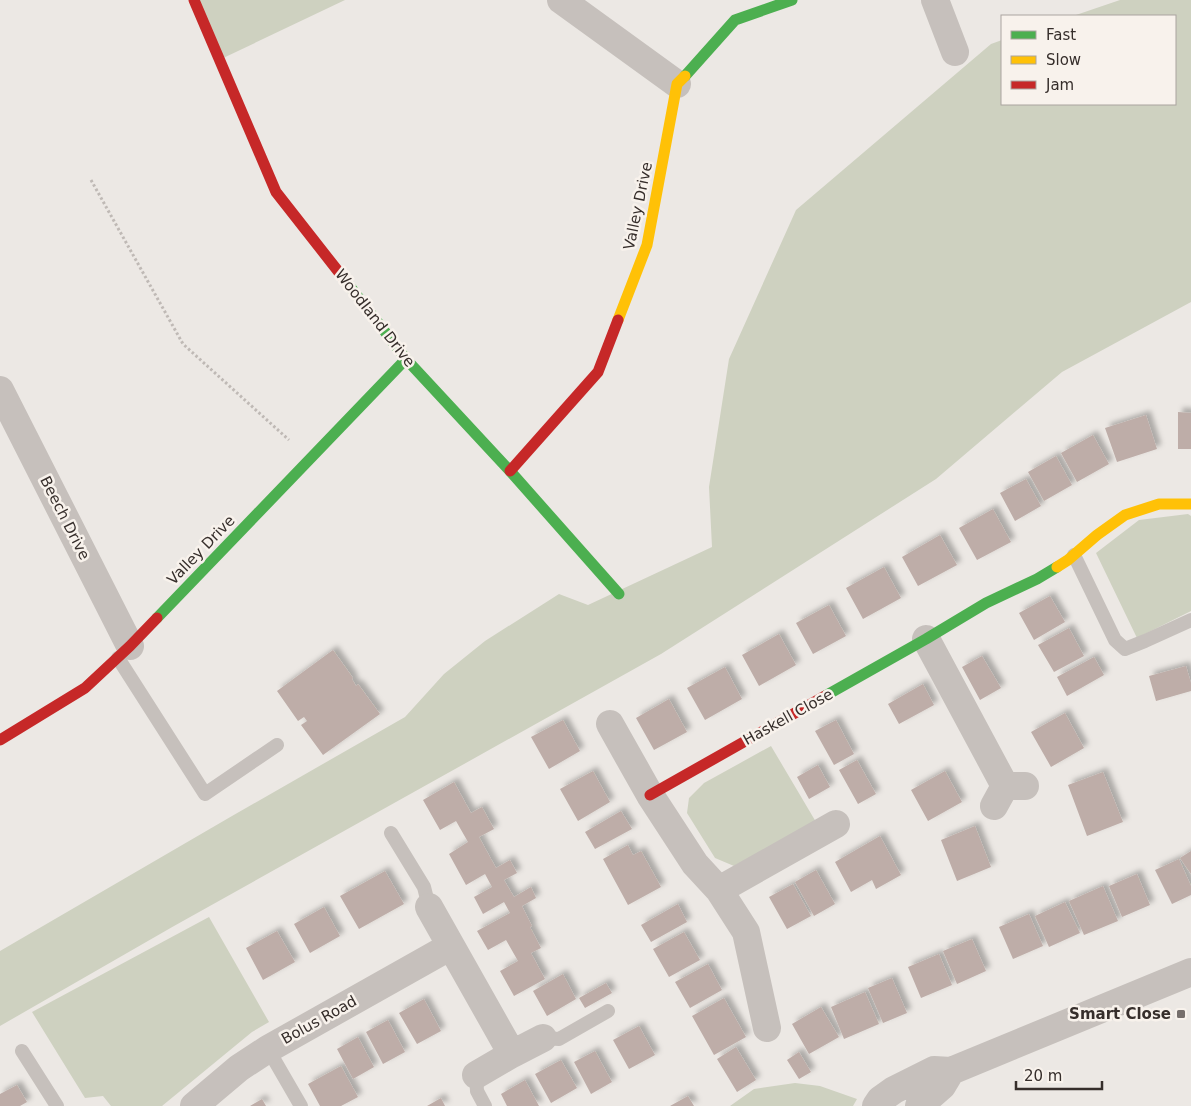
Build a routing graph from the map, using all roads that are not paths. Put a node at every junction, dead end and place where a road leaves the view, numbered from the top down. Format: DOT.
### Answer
graph roads {
  1 [pos="194,0"];
  2 [pos="561,0"];
  3 [pos="792,0"];
  4 [pos="935,0"];
  5 [pos="955,52"];
  6 [pos="677,84"];
  7 [pos="406,359"];
  8 [pos="0,390"];
  9 [pos="510,471"];
  10 [pos="1191,504"];
  11 [pos="1074,555"];
  12 [pos="619,594"];
  13 [pos="1191,620"];
  14 [pos="926,639"];
  15 [pos="124,652"];
  16 [pos="610,724"];
  17 [pos="0,740"];
  18 [pos="277,745"];
  19 [pos="1008,793"];
  20 [pos="650,795"];
  21 [pos="836,824"];
  22 [pos="391,833"];
  23 [pos="719,890"];
  24 [pos="429,907"];
  25 [pos="451,946"];
  26 [pos="1191,972"];
  27 [pos="608,1011"];
  28 [pos="767,1028"];
  29 [pos="543,1038"];
  30 [pos="268,1049"];
  31 [pos="22,1051"];
  32 [pos="512,1054"];
  33 [pos="951,1071"];
  34 [pos="476,1075"];
  35 [pos="57,1106"];
  36 [pos="194,1106"];
  37 [pos="301,1106"];
  38 [pos="485,1106"];
  39 [pos="876,1106"];
  40 [pos="919,1106"];
  1 -- 7 [label="street, Woodland Drive"];
  2 -- 6 [label="street"];
  3 -- 6 [label="street"];
  4 -- 5 [label="street"];
  6 -- 9 [label="street, Valley Drive"];
  7 -- 9 [label="street, Woodland Drive"];
  7 -- 15 [label="street, Valley Drive"];
  8 -- 15 [label="street, Beech Drive"];
  9 -- 12 [label="street, Woodland Drive"];
  10 -- 11 [label="street, Haskell Close"];
  11 -- 13 [label="lane"];
  11 -- 14 [label="street, Haskell Close"];
  14 -- 19 [label="street"];
  14 -- 20 [label="street, Haskell Close"];
  15 -- 17 [label="street, Valley Drive"];
  15 -- 18 [label="lane"];
  16 -- 20 [label="street"];
  20 -- 23 [label="street"];
  21 -- 23 [label="street"];
  22 -- 24 [label="lane"];
  23 -- 28 [label="street"];
  24 -- 25 [label="street"];
  25 -- 30 [label="street, Bolus Road"];
  25 -- 32 [label="street"];
  26 -- 33 [label="street"];
  27 -- 29 [label="lane"];
  29 -- 32 [label="street"];
  30 -- 36 [label="street, Bolus Road"];
  30 -- 37 [label="lane"];
  31 -- 35 [label="lane"];
  32 -- 34 [label="street"];
  33 -- 39 [label="street"];
  33 -- 40 [label="street"];
  34 -- 38 [label="lane"];
}
